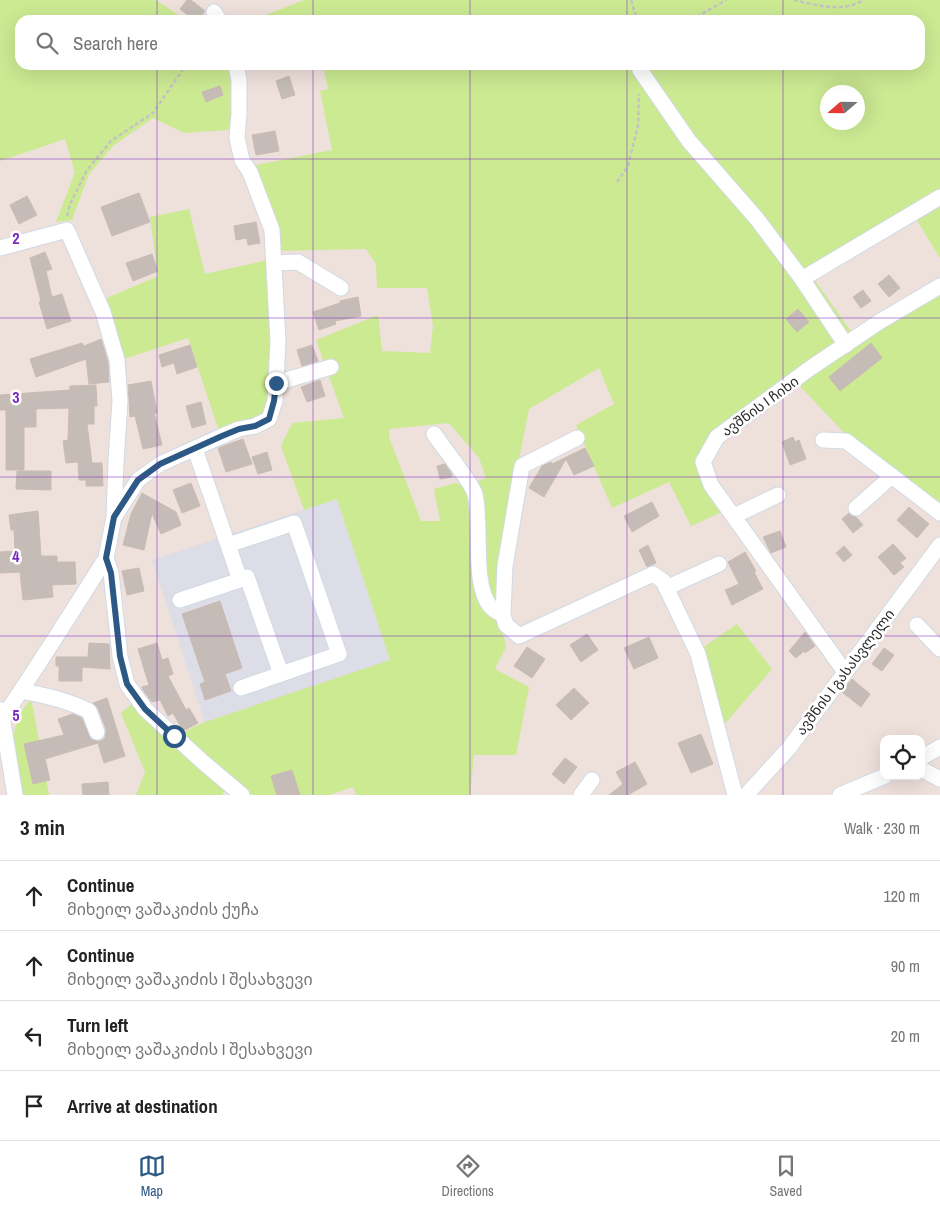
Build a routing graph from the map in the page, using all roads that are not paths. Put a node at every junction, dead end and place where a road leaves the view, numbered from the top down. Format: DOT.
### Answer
graph roads {
  1 [pos="237,70"];
  2 [pos="642,70"];
  3 [pos="940,197"];
  4 [pos="0,248"];
  5 [pos="274,263"];
  6 [pos="802,279"];
  7 [pos="940,286"];
  8 [pos="341,288"];
  9 [pos="846,344"];
  10 [pos="331,367"];
  11 [pos="276,383"];
  12 [pos="434,434"];
  13 [pos="577,438"];
  14 [pos="823,440"];
  15 [pos="195,449"];
  16 [pos="892,476"];
  17 [pos="778,495"];
  18 [pos="856,508"];
  19 [pos="940,513"];
  20 [pos="734,516"];
  21 [pos="114,517"];
  22 [pos="228,545"];
  23 [pos="940,545"];
  24 [pos="106,558"];
  25 [pos="719,564"];
  26 [pos="240,580"];
  27 [pos="666,588"];
  28 [pos="180,600"];
  29 [pos="503,615"];
  30 [pos="917,625"];
  31 [pos="940,649"];
  32 [pos="845,672"];
  33 [pos="281,674"];
  34 [pos="241,688"];
  35 [pos="21,690"];
  36 [pos="1,712"];
  37 [pos="97,732"];
  38 [pos="940,747"];
  39 [pos="925,756"];
  40 [pos="925,770"];
  41 [pos="880,778"];
  42 [pos="940,779"];
  43 [pos="592,780"];
  44 [pos="748,794"];
  45 [pos="15,795"];
  46 [pos="242,795"];
  47 [pos="581,795"];
  48 [pos="840,795"];
  1 -- 5 [label="street"];
  2 -- 6 [label="street"];
  3 -- 6 [label="street"];
  4 -- 21 [label="street"];
  5 -- 8 [label="street"];
  5 -- 11 [label="street"];
  6 -- 9 [label="street"];
  7 -- 9 [label="street, ავშნის I ჩიხი"];
  9 -- 20 [label="street, ავშნის I ჩიხი"];
  10 -- 11 [label="street"];
  11 -- 15 [label="street"];
  12 -- 29 [label="street"];
  13 -- 29 [label="street"];
  14 -- 16 [label="street"];
  15 -- 21 [label="street"];
  15 -- 22 [label="street"];
  16 -- 18 [label="street"];
  16 -- 19 [label="street"];
  17 -- 20 [label="street"];
  20 -- 32 [label="street, ავშნის I ჩიხი"];
  21 -- 24 [label="street"];
  22 -- 26 [label="street"];
  22 -- 33 [label="street"];
  23 -- 32 [label="street, ავშნის I გასასვლელი"];
  24 -- 35 [label="street"];
  24 -- 46 [label="street"];
  25 -- 27 [label="street"];
  26 -- 28 [label="street"];
  26 -- 33 [label="street"];
  27 -- 29 [label="street"];
  27 -- 44 [label="street"];
  30 -- 31 [label="street"];
  32 -- 44 [label="street, ავშნის I გასასვლელი"];
  33 -- 34 [label="street"];
  35 -- 36 [label="street"];
  35 -- 37 [label="street"];
  36 -- 45 [label="street"];
  38 -- 39 [label="street"];
  40 -- 42 [label="street"];
  41 -- 48 [label="street"];
  43 -- 47 [label="street"];
}
